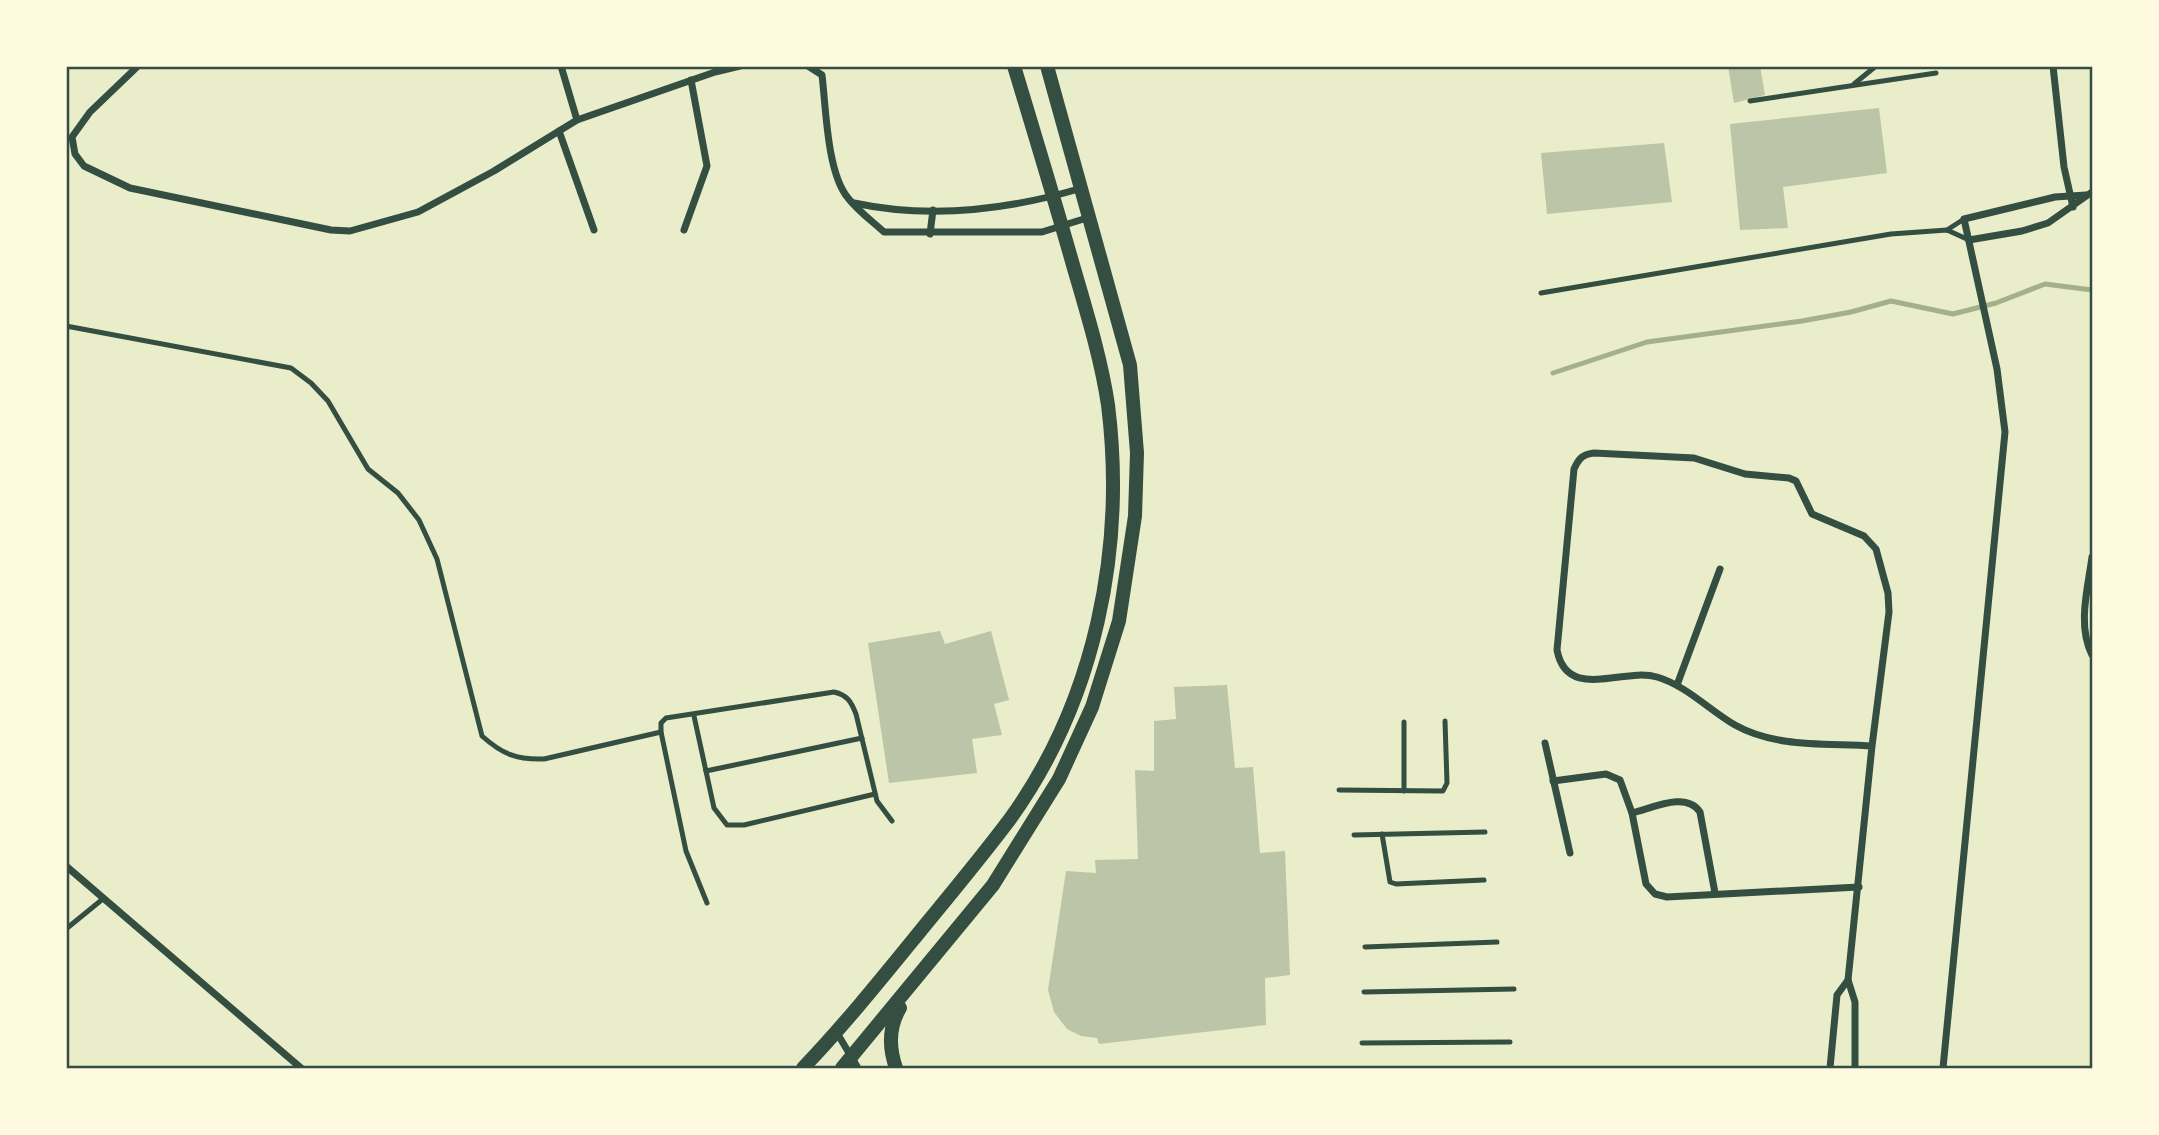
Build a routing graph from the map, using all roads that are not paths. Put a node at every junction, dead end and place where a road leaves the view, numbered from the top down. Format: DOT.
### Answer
graph roads {
  1 [pos="138,66"];
  2 [pos="561,66"];
  3 [pos="740,66"];
  4 [pos="807,66"];
  5 [pos="830,66"];
  6 [pos="1014,66"];
  7 [pos="1047,66"];
  8 [pos="1876,66"];
  9 [pos="2053,66"];
  10 [pos="1936,74"];
  11 [pos="822,75"];
  12 [pos="691,80"];
  13 [pos="1854,84"];
  14 [pos="1750,101"];
  15 [pos="577,120"];
  16 [pos="559,131"];
  17 [pos="1082,188"];
  18 [pos="2069,194"];
  19 [pos="2089,194"];
  20 [pos="1053,197"];
  21 [pos="853,203"];
  22 [pos="2073,207"];
  23 [pos="933,210"];
  24 [pos="1090,217"];
  25 [pos="1964,219"];
  26 [pos="1062,226"];
  27 [pos="594,230"];
  28 [pos="684,230"];
  29 [pos="1947,230"];
  30 [pos="930,234"];
  31 [pos="1969,240"];
  32 [pos="1541,293"];
  33 [pos="66,326"];
  34 [pos="2092,557"];
  35 [pos="1720,569"];
  36 [pos="2092,655"];
  37 [pos="1677,685"];
  38 [pos="694,716"];
  39 [pos="1445,721"];
  40 [pos="1404,722"];
  41 [pos="661,732"];
  42 [pos="862,738"];
  43 [pos="1545,743"];
  44 [pos="1872,746"];
  45 [pos="706,771"];
  46 [pos="1553,780"];
  47 [pos="1339,790"];
  48 [pos="1404,791"];
  49 [pos="876,794"];
  50 [pos="1632,813"];
  51 [pos="891,821"];
  52 [pos="1485,832"];
  53 [pos="1382,834"];
  54 [pos="1354,835"];
  55 [pos="1570,853"];
  56 [pos="66,866"];
  57 [pos="1484,880"];
  58 [pos="1859,887"];
  59 [pos="1715,892"];
  60 [pos="103,898"];
  61 [pos="707,903"];
  62 [pos="66,929"];
  63 [pos="1497,942"];
  64 [pos="1365,947"];
  65 [pos="918,977"];
  66 [pos="1848,980"];
  67 [pos="1514,989"];
  68 [pos="1364,992"];
  69 [pos="837,1033"];
  70 [pos="1510,1042"];
  71 [pos="1362,1043"];
  72 [pos="850,1066"];
  73 [pos="300,1068"];
  74 [pos="803,1069"];
  75 [pos="896,1069"];
  76 [pos="1830,1069"];
  77 [pos="1855,1069"];
  78 [pos="1943,1069"];
  1 -- 16 [label="street"];
  2 -- 15 [label="street"];
  3 -- 12 [label="street"];
  4 -- 11 [label="street"];
  5 -- 11 [label="street"];
  6 -- 20 [label="main road"];
  7 -- 17 [label="main road"];
  8 -- 13 [label="lane"];
  9 -- 18 [label="street"];
  10 -- 13 [label="lane"];
  11 -- 21 [label="street"];
  12 -- 15 [label="street"];
  12 -- 28 [label="street"];
  13 -- 14 [label="lane"];
  15 -- 16 [label="street"];
  16 -- 27 [label="street"];
  17 -- 20 [label="street"];
  17 -- 24 [label="main road"];
  18 -- 19 [label="street"];
  18 -- 22 [label="street"];
  18 -- 25 [label="street"];
  19 -- 22 [label="street"];
  20 -- 23 [label="street"];
  20 -- 26 [label="main road"];
  21 -- 23 [label="street"];
  21 -- 30 [label="street"];
  22 -- 31 [label="street"];
  23 -- 30 [label="street"];
  24 -- 26 [label="street"];
  24 -- 65 [label="main road"];
  25 -- 29 [label="lane"];
  25 -- 31 [label="street"];
  26 -- 30 [label="street"];
  26 -- 69 [label="main road"];
  29 -- 31 [label="lane"];
  29 -- 32 [label="lane"];
  31 -- 78 [label="street"];
  33 -- 41 [label="lane"];
  34 -- 36 [label="street"];
  35 -- 37 [label="street"];
  37 -- 44 [label="street"];
  37 -- 44 [label="street"];
  38 -- 41 [label="lane"];
  38 -- 42 [label="lane"];
  38 -- 45 [label="lane"];
  39 -- 48 [label="lane"];
  40 -- 48 [label="lane"];
  41 -- 61 [label="lane"];
  42 -- 45 [label="lane"];
  42 -- 49 [label="lane"];
  43 -- 46 [label="street"];
  44 -- 58 [label="street"];
  45 -- 49 [label="lane"];
  46 -- 50 [label="street"];
  46 -- 55 [label="street"];
  47 -- 48 [label="lane"];
  49 -- 51 [label="lane"];
  50 -- 59 [label="street"];
  50 -- 59 [label="street"];
  52 -- 53 [label="lane"];
  53 -- 54 [label="lane"];
  53 -- 57 [label="lane"];
  56 -- 60 [label="street"];
  58 -- 59 [label="street"];
  58 -- 66 [label="street"];
  60 -- 62 [label="lane"];
  60 -- 73 [label="street"];
  63 -- 64 [label="lane"];
  65 -- 72 [label="main road"];
  65 -- 75 [label="main road"];
  66 -- 76 [label="street"];
  66 -- 77 [label="street"];
  67 -- 68 [label="lane"];
  69 -- 72 [label="street"];
  69 -- 74 [label="main road"];
  70 -- 71 [label="lane"];
}
